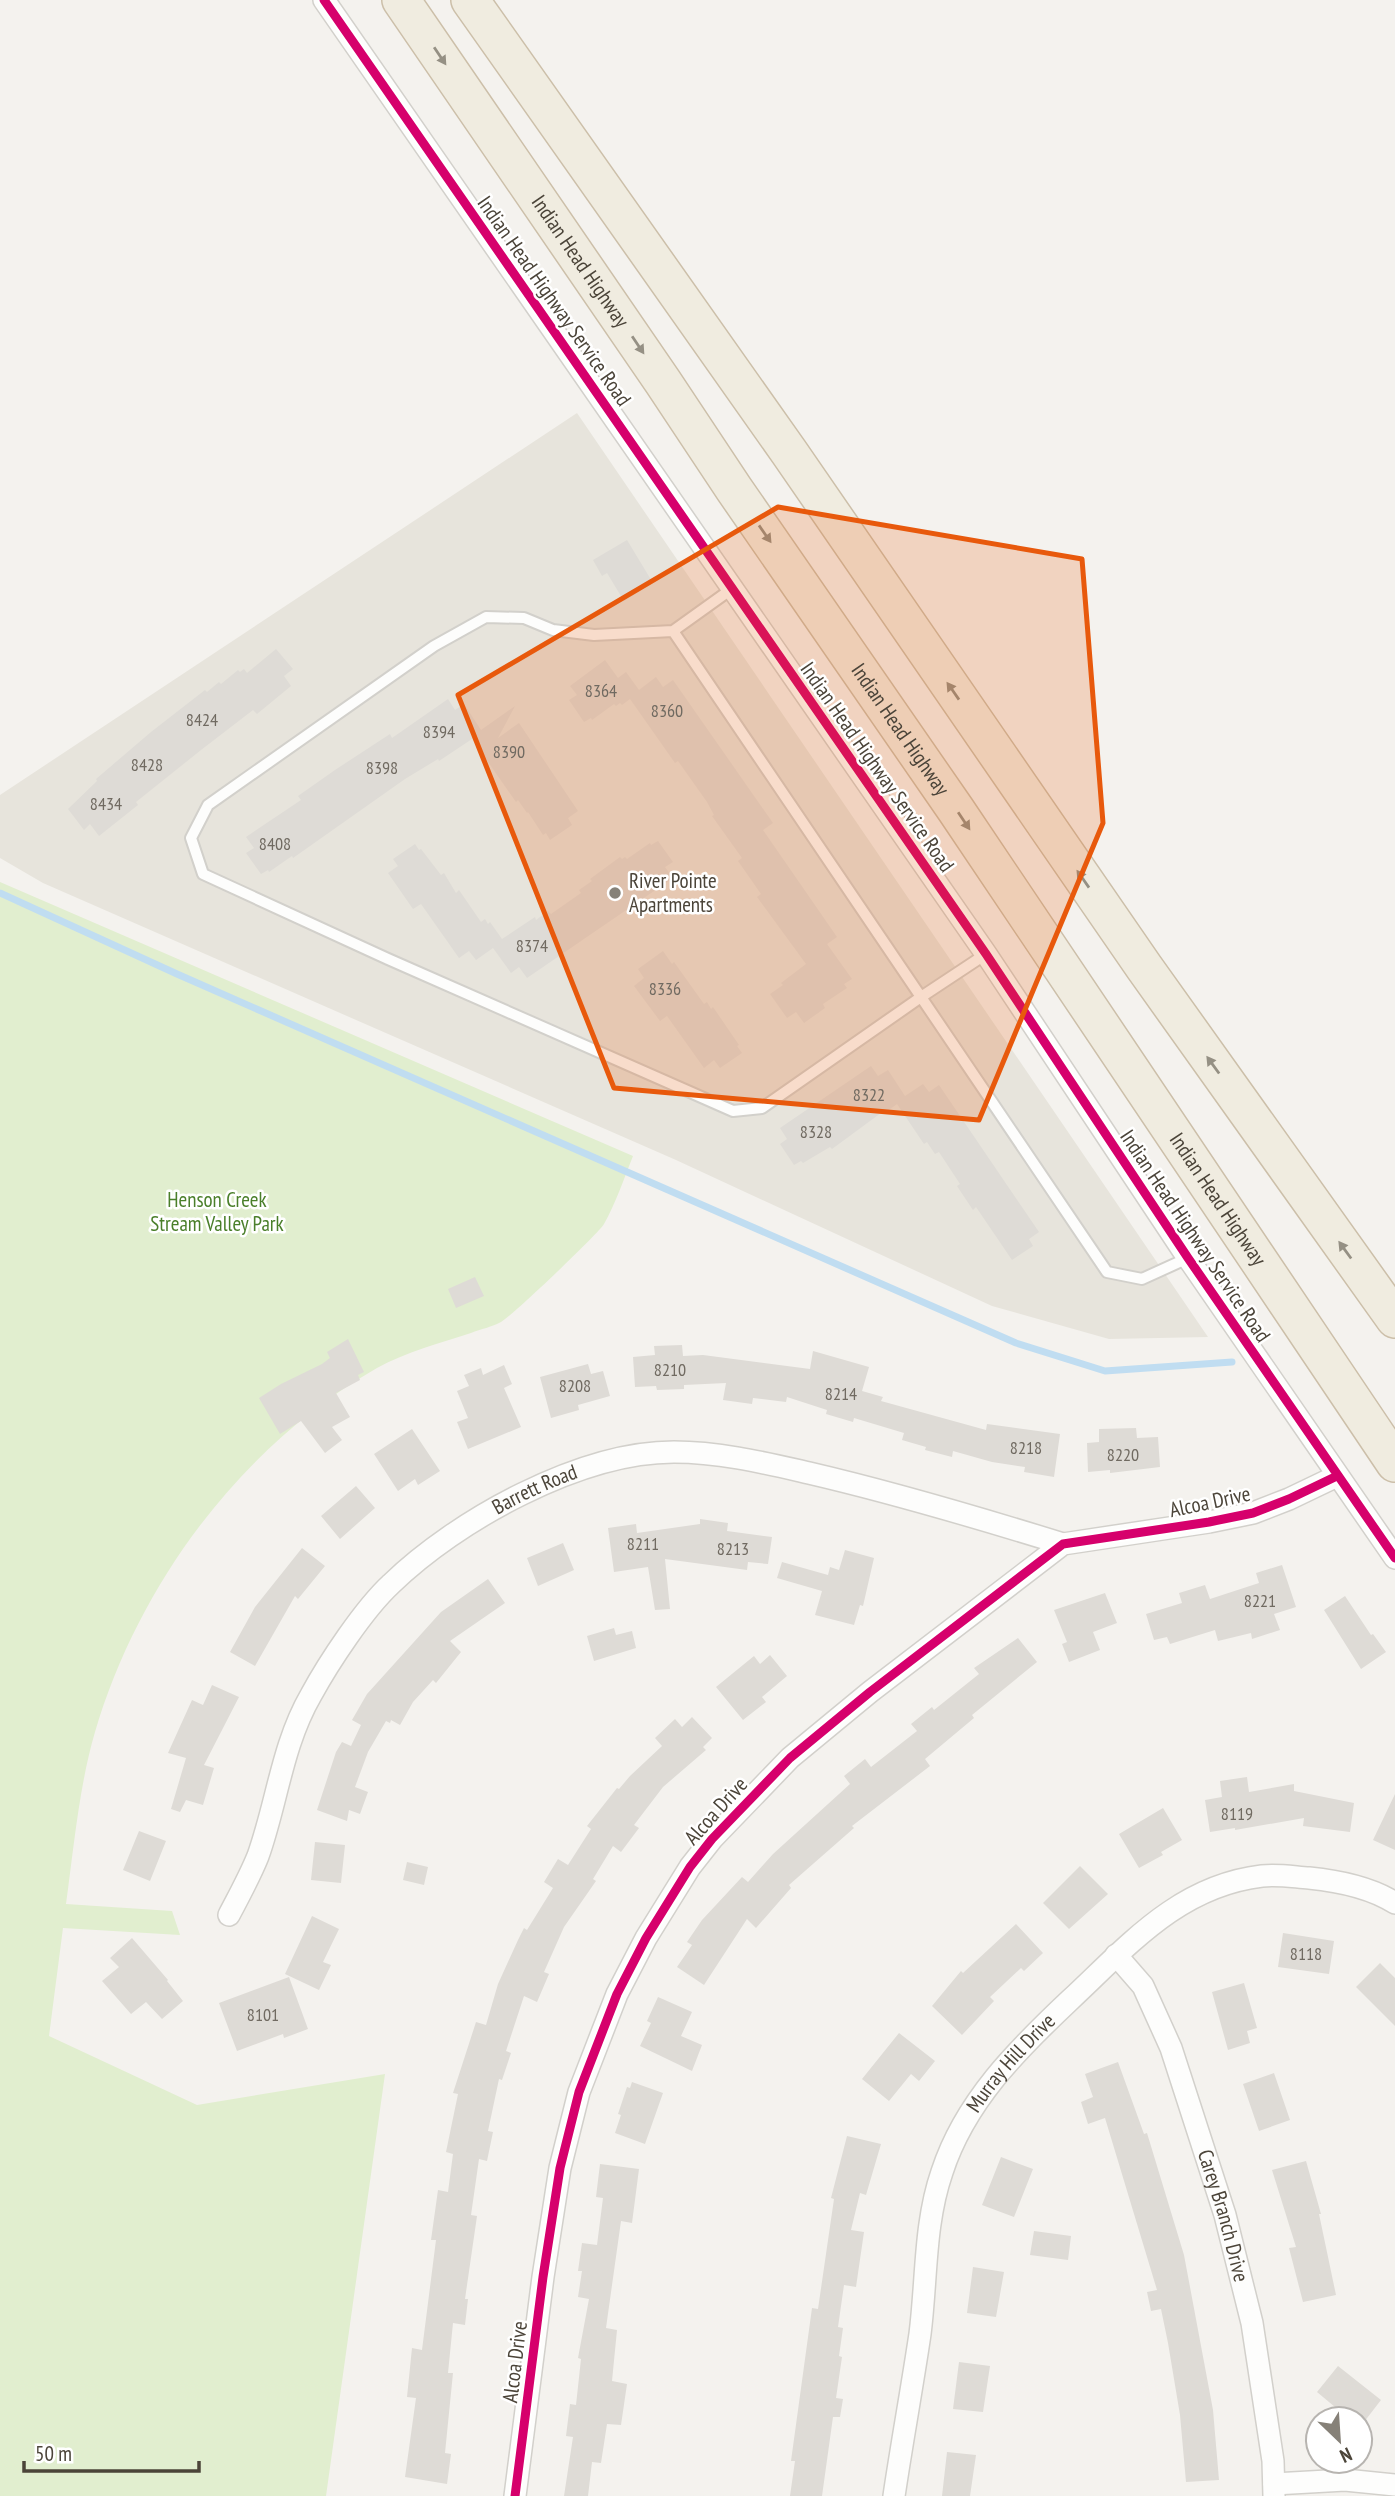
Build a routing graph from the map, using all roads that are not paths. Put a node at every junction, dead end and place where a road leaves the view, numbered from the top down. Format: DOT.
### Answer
graph roads {
  1 [pos="324,0"];
  2 [pos="401,0"];
  3 [pos="470,0"];
  4 [pos="733,588"];
  5 [pos="673,631"];
  6 [pos="986,954"];
  7 [pos="921,997"];
  8 [pos="1188,1258"];
  9 [pos="1395,1320"];
  10 [pos="1395,1463"];
  11 [pos="1338,1476"];
  12 [pos="1063,1544"];
  13 [pos="1395,1558"];
  14 [pos="1395,1903"];
  15 [pos="229,1915"];
  16 [pos="1116,1955"];
  17 [pos="1395,2485"];
  18 [pos="1274,2490"];
  19 [pos="515,2496"];
  20 [pos="894,2496"];
  1 -- 4 [label="street, Indian Head Highway Service Road"];
  2 -- 10 [label="highway, Indian Head Highway, one-way"];
  9 -- 3 [label="highway, one-way"];
  4 -- 5 [label="lane"];
  4 -- 6 [label="street, Indian Head Highway Service Road"];
  5 -- 7 [label="lane"];
  5 -- 7 [label="lane"];
  6 -- 7 [label="lane"];
  6 -- 8 [label="street, Indian Head Highway Service Road"];
  7 -- 8 [label="lane"];
  8 -- 11 [label="street, Indian Head Highway Service Road"];
  11 -- 12 [label="street, Alcoa Drive"];
  11 -- 13 [label="street, Indian Head Highway Service Road"];
  12 -- 15 [label="street, Barrett Road"];
  12 -- 19 [label="street, Alcoa Drive"];
  14 -- 16 [label="street, Murray Hill Drive"];
  16 -- 18 [label="street, Carey Branch Drive"];
  16 -- 20 [label="street, Murray Hill Drive"];
  17 -- 18 [label="street"];
}
